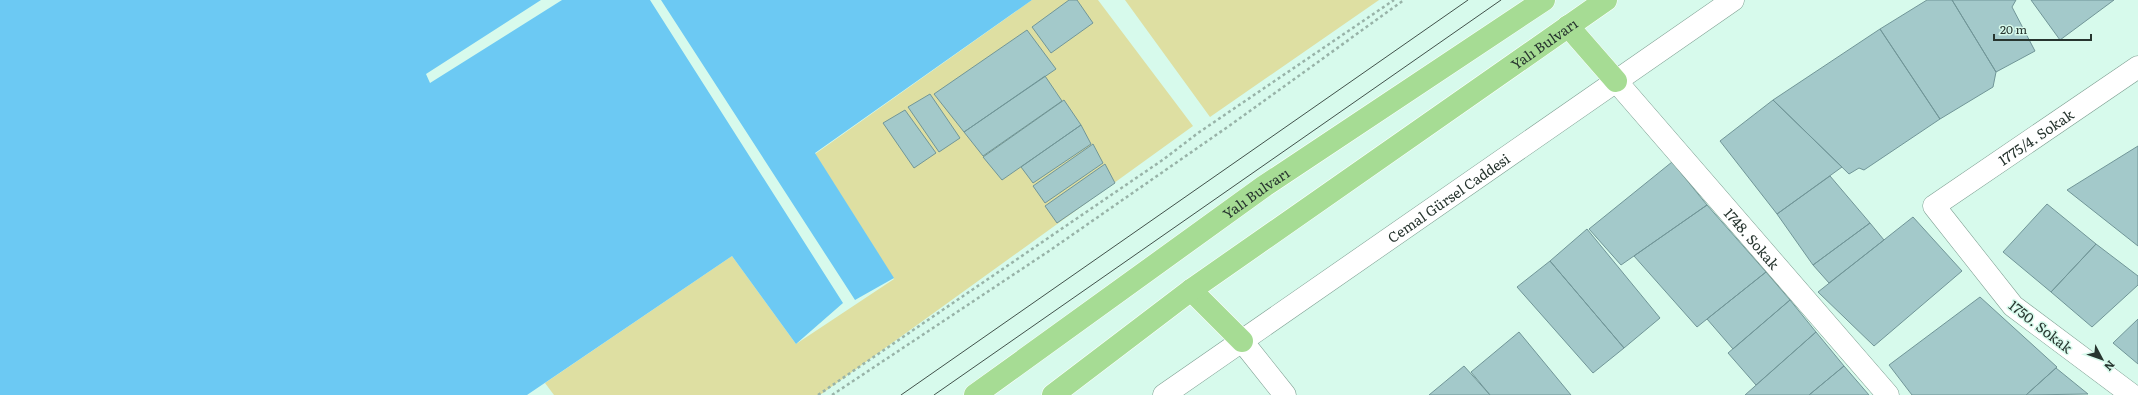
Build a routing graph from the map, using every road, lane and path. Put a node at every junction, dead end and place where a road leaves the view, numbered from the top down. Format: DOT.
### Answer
graph roads {
  1 [pos="1394,0"];
  2 [pos="1404,0"];
  3 [pos="1544,0"];
  4 [pos="1606,0"];
  5 [pos="1733,0"];
  6 [pos="1568,26"];
  7 [pos="2138,67"];
  8 [pos="1616,81"];
  9 [pos="1934,206"];
  10 [pos="1190,290"];
  11 [pos="1242,341"];
  12 [pos="818,395"];
  13 [pos="832,395"];
  14 [pos="975,395"];
  15 [pos="1053,395"];
  16 [pos="1164,395"];
  17 [pos="1285,395"];
  18 [pos="1888,395"];
  19 [pos="2132,395"];
  1 -- 12 [label="path"];
  2 -- 13 [label="path"];
  3 -- 14 [label="main road, Yalı Bulvarı"];
  4 -- 6 [label="main road, Yalı Bulvarı"];
  5 -- 8 [label="street, Cemal Gürsel Caddesi"];
  6 -- 8 [label="main road"];
  6 -- 10 [label="main road, Yalı Bulvarı"];
  7 -- 9 [label="street, 1775/4. Sokak"];
  8 -- 11 [label="street, Cemal Gürsel Caddesi"];
  8 -- 18 [label="street, 1748. Sokak"];
  9 -- 19 [label="street, 1750. Sokak"];
  10 -- 11 [label="main road"];
  10 -- 15 [label="main road, Yalı Bulvarı"];
  11 -- 16 [label="street, Cemal Gürsel Caddesi"];
  11 -- 17 [label="street"];
}
